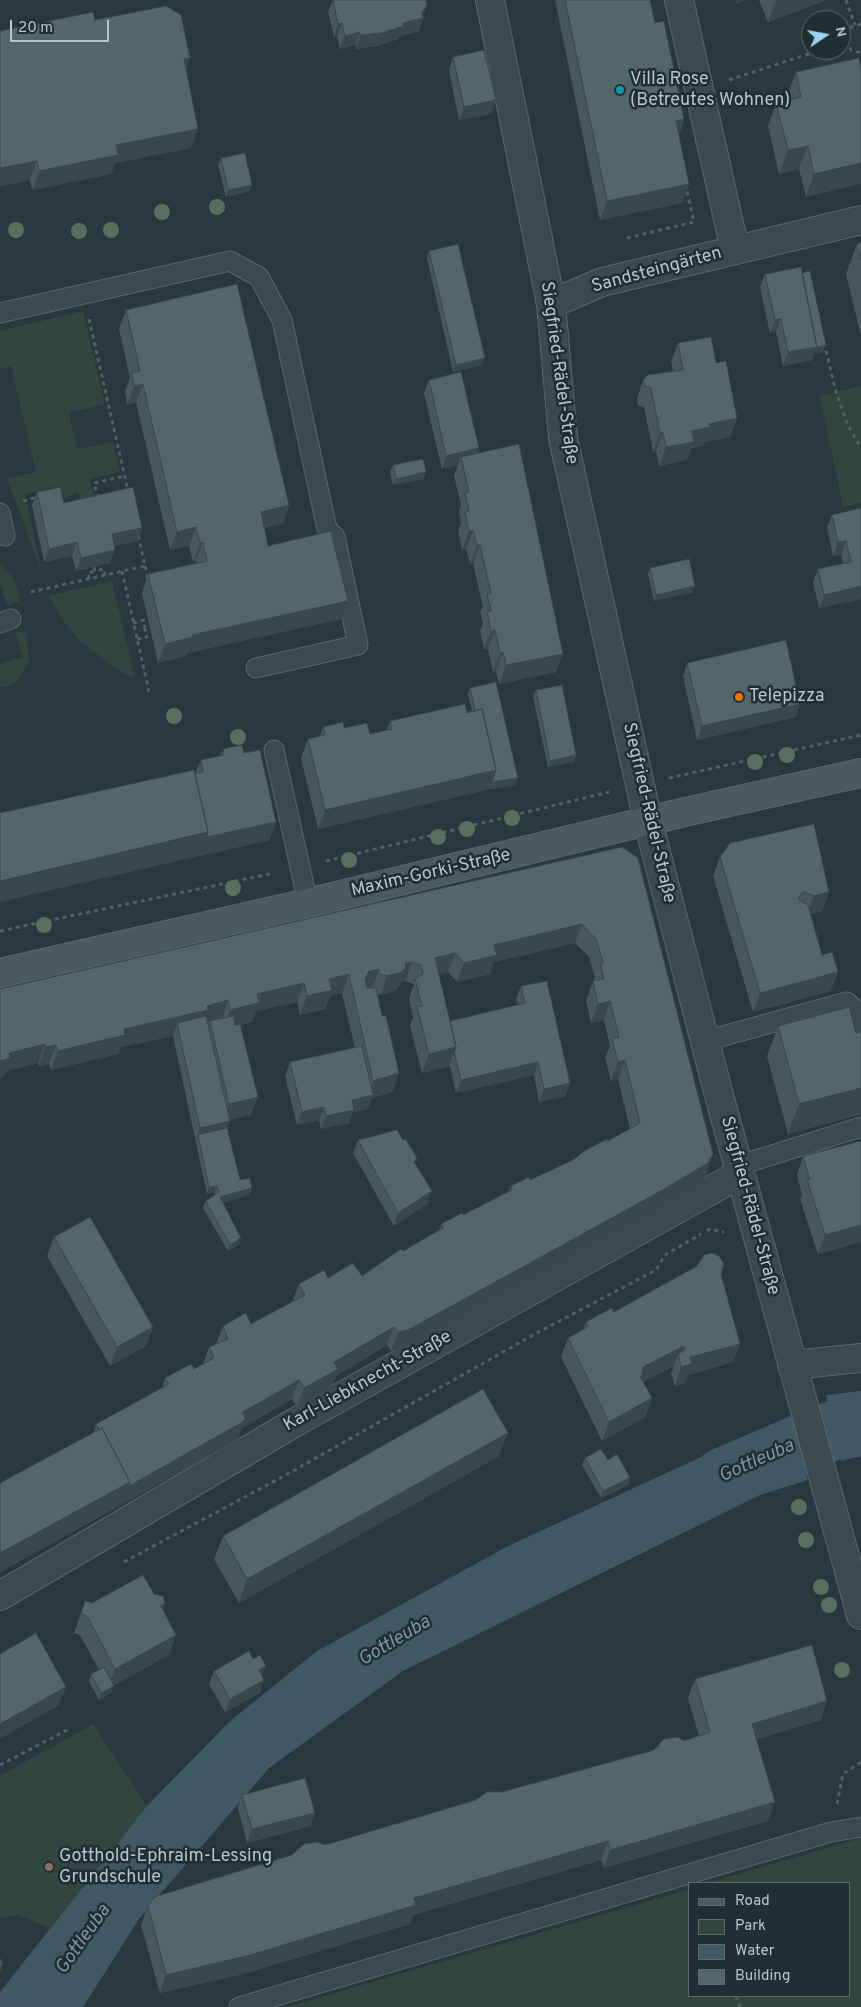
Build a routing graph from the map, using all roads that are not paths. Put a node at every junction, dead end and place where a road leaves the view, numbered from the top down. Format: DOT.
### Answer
graph roads {
  1 [pos="490,0"];
  2 [pos="679,0"];
  3 [pos="861,220"];
  4 [pos="735,250"];
  5 [pos="551,304"];
  6 [pos="0,313"];
  7 [pos="0,513"];
  8 [pos="5,536"];
  9 [pos="256,668"];
  10 [pos="274,750"];
  11 [pos="861,773"];
  12 [pos="648,821"];
  13 [pos="308,903"];
  14 [pos="0,972"];
  15 [pos="861,1023"];
  16 [pos="705,1041"];
  17 [pos="861,1127"];
  18 [pos="739,1170"];
  19 [pos="861,1358"];
  20 [pos="792,1365"];
  21 [pos="857,1588"];
  22 [pos="0,1596"];
  23 [pos="861,1615"];
  24 [pos="861,1827"];
  25 [pos="238,2007"];
  1 -- 5 [label="street, Siegfried-Rädel-Straße"];
  2 -- 4 [label="street, Sandsteingärten"];
  3 -- 4 [label="street, Sandsteingärten"];
  4 -- 5 [label="street, Sandsteingärten"];
  5 -- 12 [label="street, Siegfried-Rädel-Straße"];
  6 -- 9 [label="lane"];
  7 -- 8 [label="lane"];
  10 -- 13 [label="lane"];
  11 -- 12 [label="main road, Maxim-Gorki-Straße"];
  12 -- 13 [label="main road, Maxim-Gorki-Straße"];
  12 -- 16 [label="street, Siegfried-Rädel-Straße"];
  13 -- 14 [label="main road, Maxim-Gorki-Straße"];
  15 -- 16 [label="lane"];
  16 -- 18 [label="street, Siegfried-Rädel-Straße"];
  17 -- 18 [label="lane"];
  18 -- 20 [label="street, Siegfried-Rädel-Straße"];
  18 -- 22 [label="street, Karl-Liebknecht-Straße"];
  19 -- 20 [label="street"];
  20 -- 21 [label="street, Siegfried-Rädel-Straße"];
  21 -- 23 [label="street, Siegfried-Rädel-Straße"];
  24 -- 25 [label="lane"];
}
